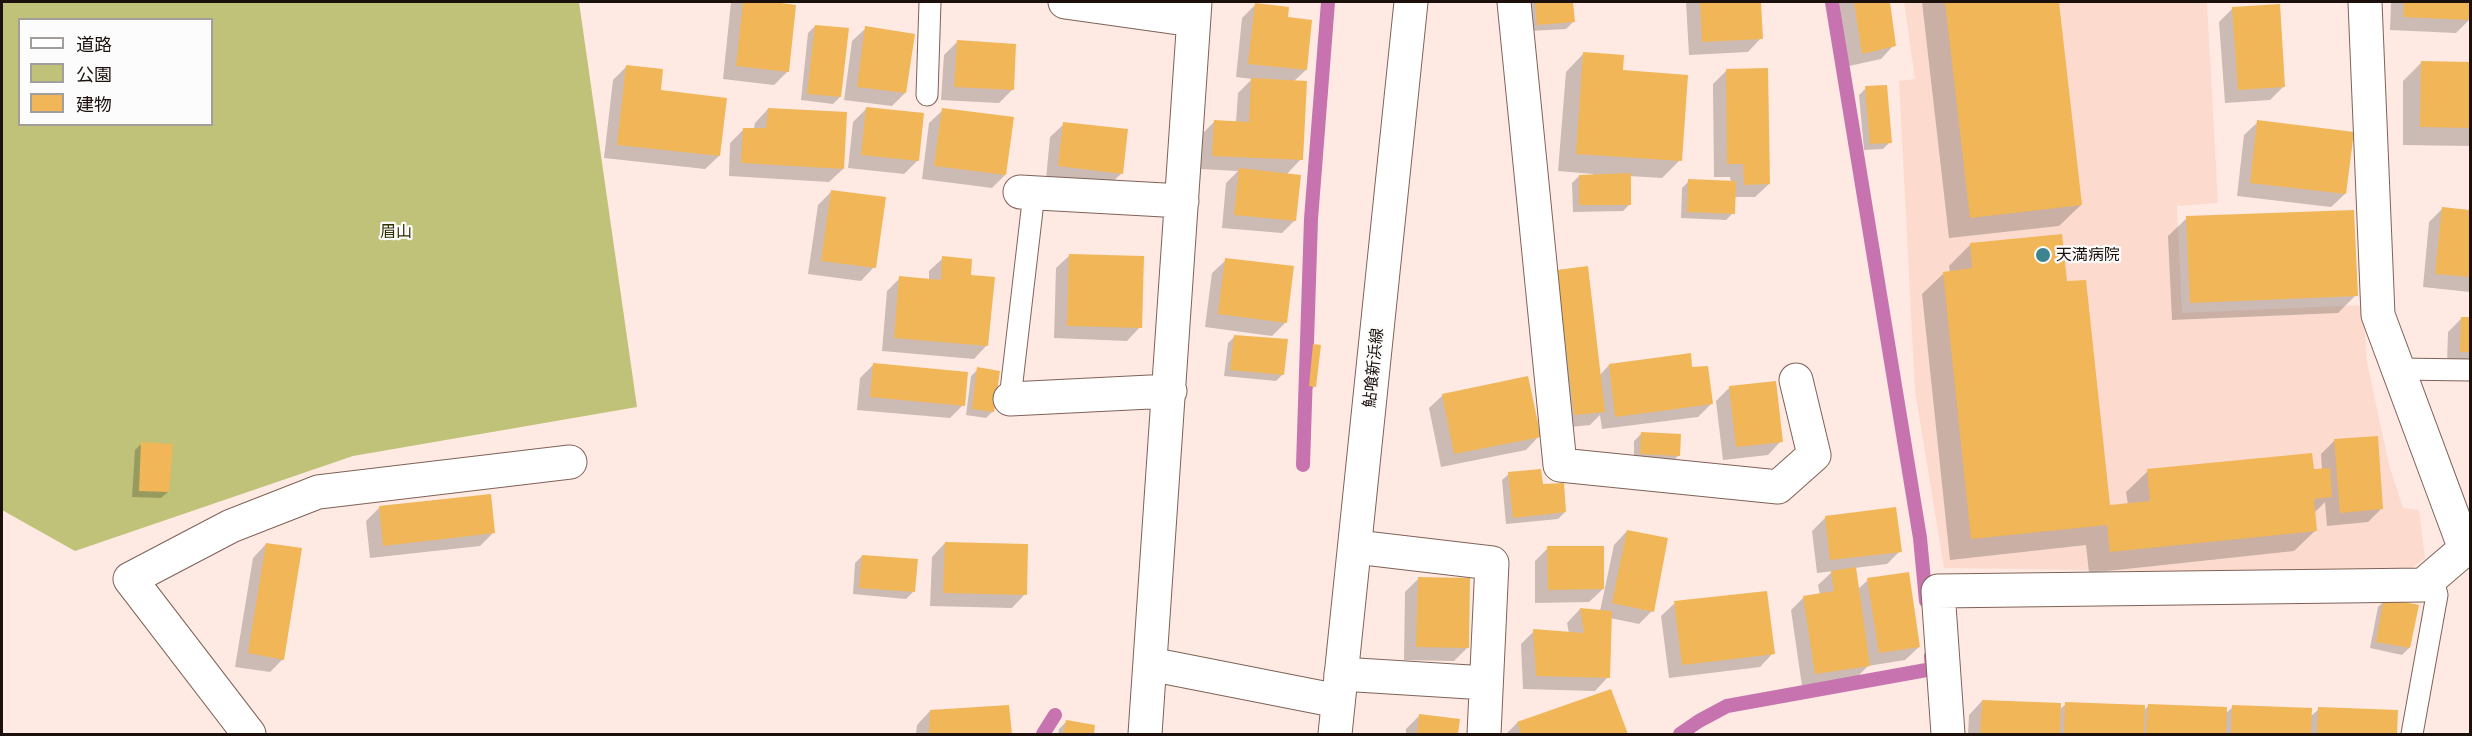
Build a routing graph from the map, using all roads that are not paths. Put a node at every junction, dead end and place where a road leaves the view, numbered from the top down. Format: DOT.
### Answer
graph roads {
  1 [pos="930,2"];
  2 [pos="1065,2"];
  3 [pos="1411,2"];
  4 [pos="1514,2"];
  5 [pos="2365,2"];
  6 [pos="1194,11"];
  7 [pos="927,95"];
  8 [pos="1027,193"];
  9 [pos="1182,201"];
  10 [pos="2398,369"];
  11 [pos="2470,370"];
  12 [pos="1796,380"];
  13 [pos="1170,392"];
  14 [pos="1010,399"];
  15 [pos="570,462"];
  16 [pos="1356,547"];
  17 [pos="2468,550"];
  18 [pos="2432,576"];
  19 [pos="1150,664"];
  20 [pos="1486,683"];
  21 [pos="1340,687"];
  22 [pos="249,735"];
  23 [pos="1145,735"];
  24 [pos="1335,735"];
  25 [pos="1484,735"];
  26 [pos="1948,735"];
  27 [pos="2412,735"];
  1 -- 7 [label="lane"];
  2 -- 6 [label="street"];
  3 -- 16 [label="street, 鮎喰新浜線"];
  4 -- 12 [label="street"];
  5 -- 10 [label="street"];
  6 -- 9 [label="street"];
  8 -- 9 [label="street"];
  8 -- 14 [label="lane"];
  9 -- 13 [label="street"];
  10 -- 11 [label="lane"];
  10 -- 17 [label="street"];
  13 -- 14 [label="street"];
  13 -- 19 [label="street"];
  15 -- 22 [label="street"];
  16 -- 20 [label="street"];
  16 -- 21 [label="street, 鮎喰新浜線"];
  17 -- 18 [label="street"];
  18 -- 26 [label="street"];
  18 -- 27 [label="lane"];
  19 -- 21 [label="street"];
  19 -- 23 [label="street"];
  20 -- 21 [label="street"];
  20 -- 25 [label="street"];
  21 -- 24 [label="street, 鮎喰新浜線"];
}
